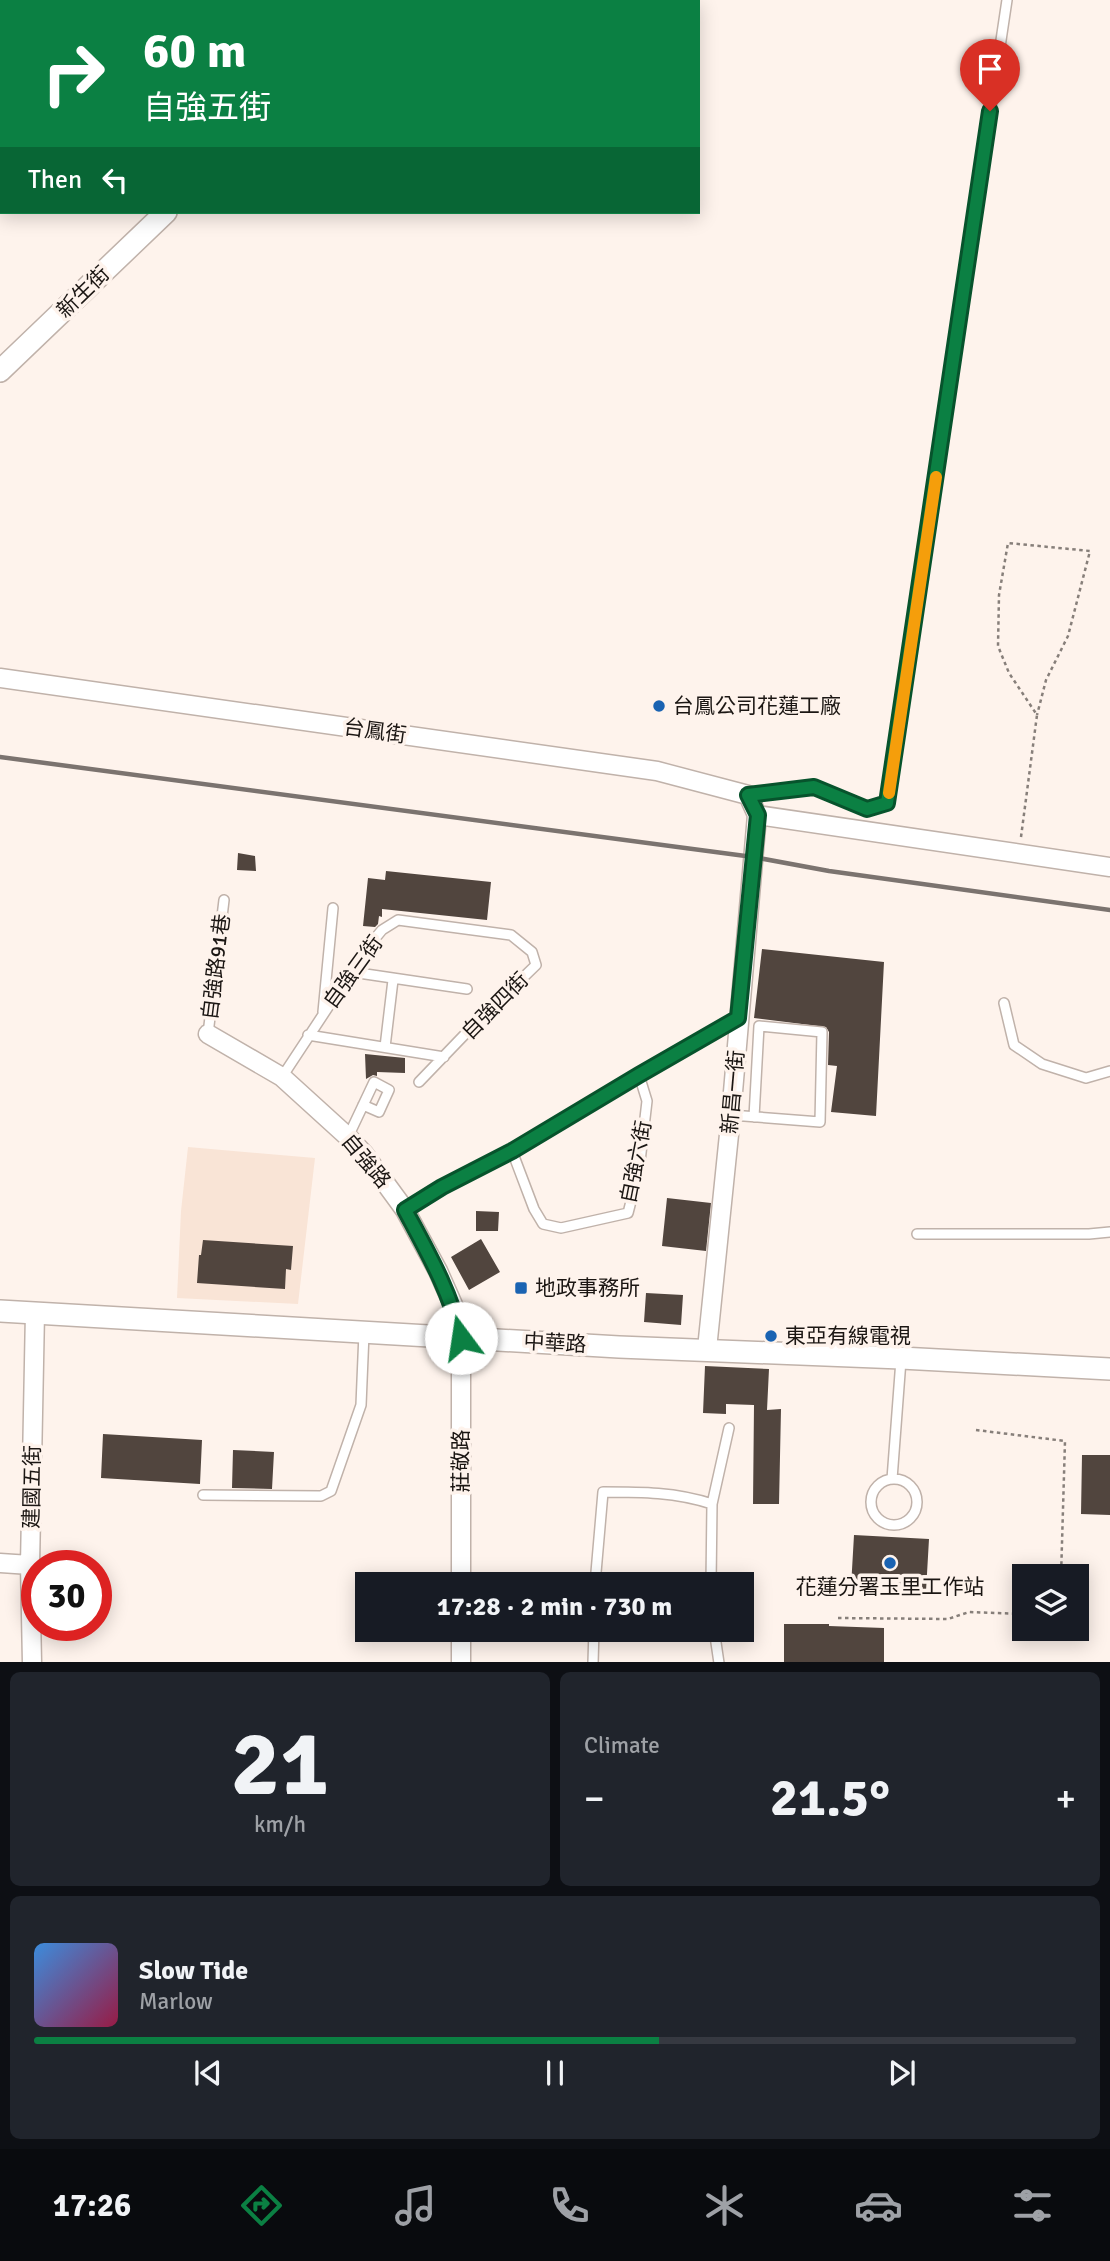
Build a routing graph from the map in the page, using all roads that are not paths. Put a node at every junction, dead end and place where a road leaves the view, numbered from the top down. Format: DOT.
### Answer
graph roads {
  1 [pos="1007,0"];
  2 [pos="164,214"];
  3 [pos="0,371"];
  4 [pos="0,678"];
  5 [pos="748,795"];
  6 [pos="758,815"];
  7 [pos="1110,867"];
  8 [pos="224,900"];
  9 [pos="333,908"];
  10 [pos="532,952"];
  11 [pos="352,972"];
  12 [pos="393,980"];
  13 [pos="467,989"];
  14 [pos="1004,1003"];
  15 [pos="323,1014"];
  16 [pos="738,1018"];
  17 [pos="208,1034"];
  18 [pos="309,1035"];
  19 [pos="385,1047"];
  20 [pos="444,1057"];
  21 [pos="1110,1071"];
  22 [pos="639,1075"];
  23 [pos="282,1077"];
  24 [pos="419,1082"];
  25 [pos="363,1105"];
  26 [pos="731,1115"];
  27 [pos="754,1117"];
  28 [pos="348,1136"];
  29 [pos="512,1151"];
  30 [pos="405,1210"];
  31 [pos="1110,1232"];
  32 [pos="917,1234"];
  33 [pos="0,1311"];
  34 [pos="34,1312"];
  35 [pos="364,1332"];
  36 [pos="461,1338"];
  37 [pos="707,1349"];
  38 [pos="901,1358"];
  39 [pos="1110,1369"];
  40 [pos="729,1428"];
  41 [pos="892,1479"];
  42 [pos="203,1495"];
  43 [pos="712,1504"];
  44 [pos="30,1550"];
  45 [pos="0,1563"];
  46 [pos="21,1564"];
  47 [pos="461,1572"];
  48 [pos="596,1572"];
  49 [pos="710,1572"];
  50 [pos="32,1641"];
  51 [pos="461,1642"];
  52 [pos="594,1642"];
  53 [pos="716,1642"];
  54 [pos="32,1662"];
  55 [pos="461,1662"];
  56 [pos="593,1662"];
  57 [pos="719,1662"];
  1 -- 5 [label="lane"];
  2 -- 3 [label="street, 新生街"];
  4 -- 5 [label="street, 台鳳街"];
  5 -- 6 [label="street"];
  6 -- 7 [label="street"];
  6 -- 16 [label="street, 新昌一街"];
  8 -- 17 [label="lane, 自強路91巷"];
  9 -- 15 [label="lane"];
  10 -- 11 [label="lane, 自強三街"];
  10 -- 20 [label="lane, 自強四街"];
  11 -- 12 [label="lane"];
  11 -- 15 [label="lane, 自強三街"];
  12 -- 13 [label="lane"];
  12 -- 19 [label="lane"];
  14 -- 21 [label="lane"];
  15 -- 18 [label="lane, 自強三街"];
  16 -- 22 [label="lane"];
  16 -- 26 [label="street, 新昌一街"];
  17 -- 23 [label="street, 自強路"];
  18 -- 19 [label="lane, 自強四街"];
  18 -- 23 [label="lane, 自強三街"];
  19 -- 20 [label="lane, 自強四街"];
  20 -- 24 [label="lane, 自強四街"];
  22 -- 29 [label="lane"];
  22 -- 29 [label="lane, 自強六街"];
  23 -- 28 [label="street, 自強路"];
  25 -- 28 [label="lane"];
  26 -- 27 [label="lane"];
  26 -- 37 [label="street, 新昌一街"];
  27 -- 27 [label="lane"];
  28 -- 30 [label="street, 自強路"];
  29 -- 30 [label="lane"];
  30 -- 36 [label="street, 自強路"];
  31 -- 32 [label="lane"];
  33 -- 34 [label="street, 中華路"];
  34 -- 35 [label="street, 中華路"];
  34 -- 44 [label="street, 建國五街"];
  35 -- 36 [label="street, 中華路"];
  35 -- 42 [label="lane"];
  36 -- 37 [label="street, 中華路"];
  36 -- 47 [label="street, 莊敬路"];
  37 -- 38 [label="street, 中華路"];
  38 -- 39 [label="street, 中華路"];
  38 -- 41 [label="lane"];
  40 -- 43 [label="lane"];
  41 -- 41 [label="lane"];
  43 -- 48 [label="lane"];
  43 -- 49 [label="lane"];
  45 -- 46 [label="street"];
  50 -- 54 [label="street, 建國五街"];
  51 -- 55 [label="street"];
  52 -- 56 [label="lane"];
  53 -- 57 [label="lane"];
}
